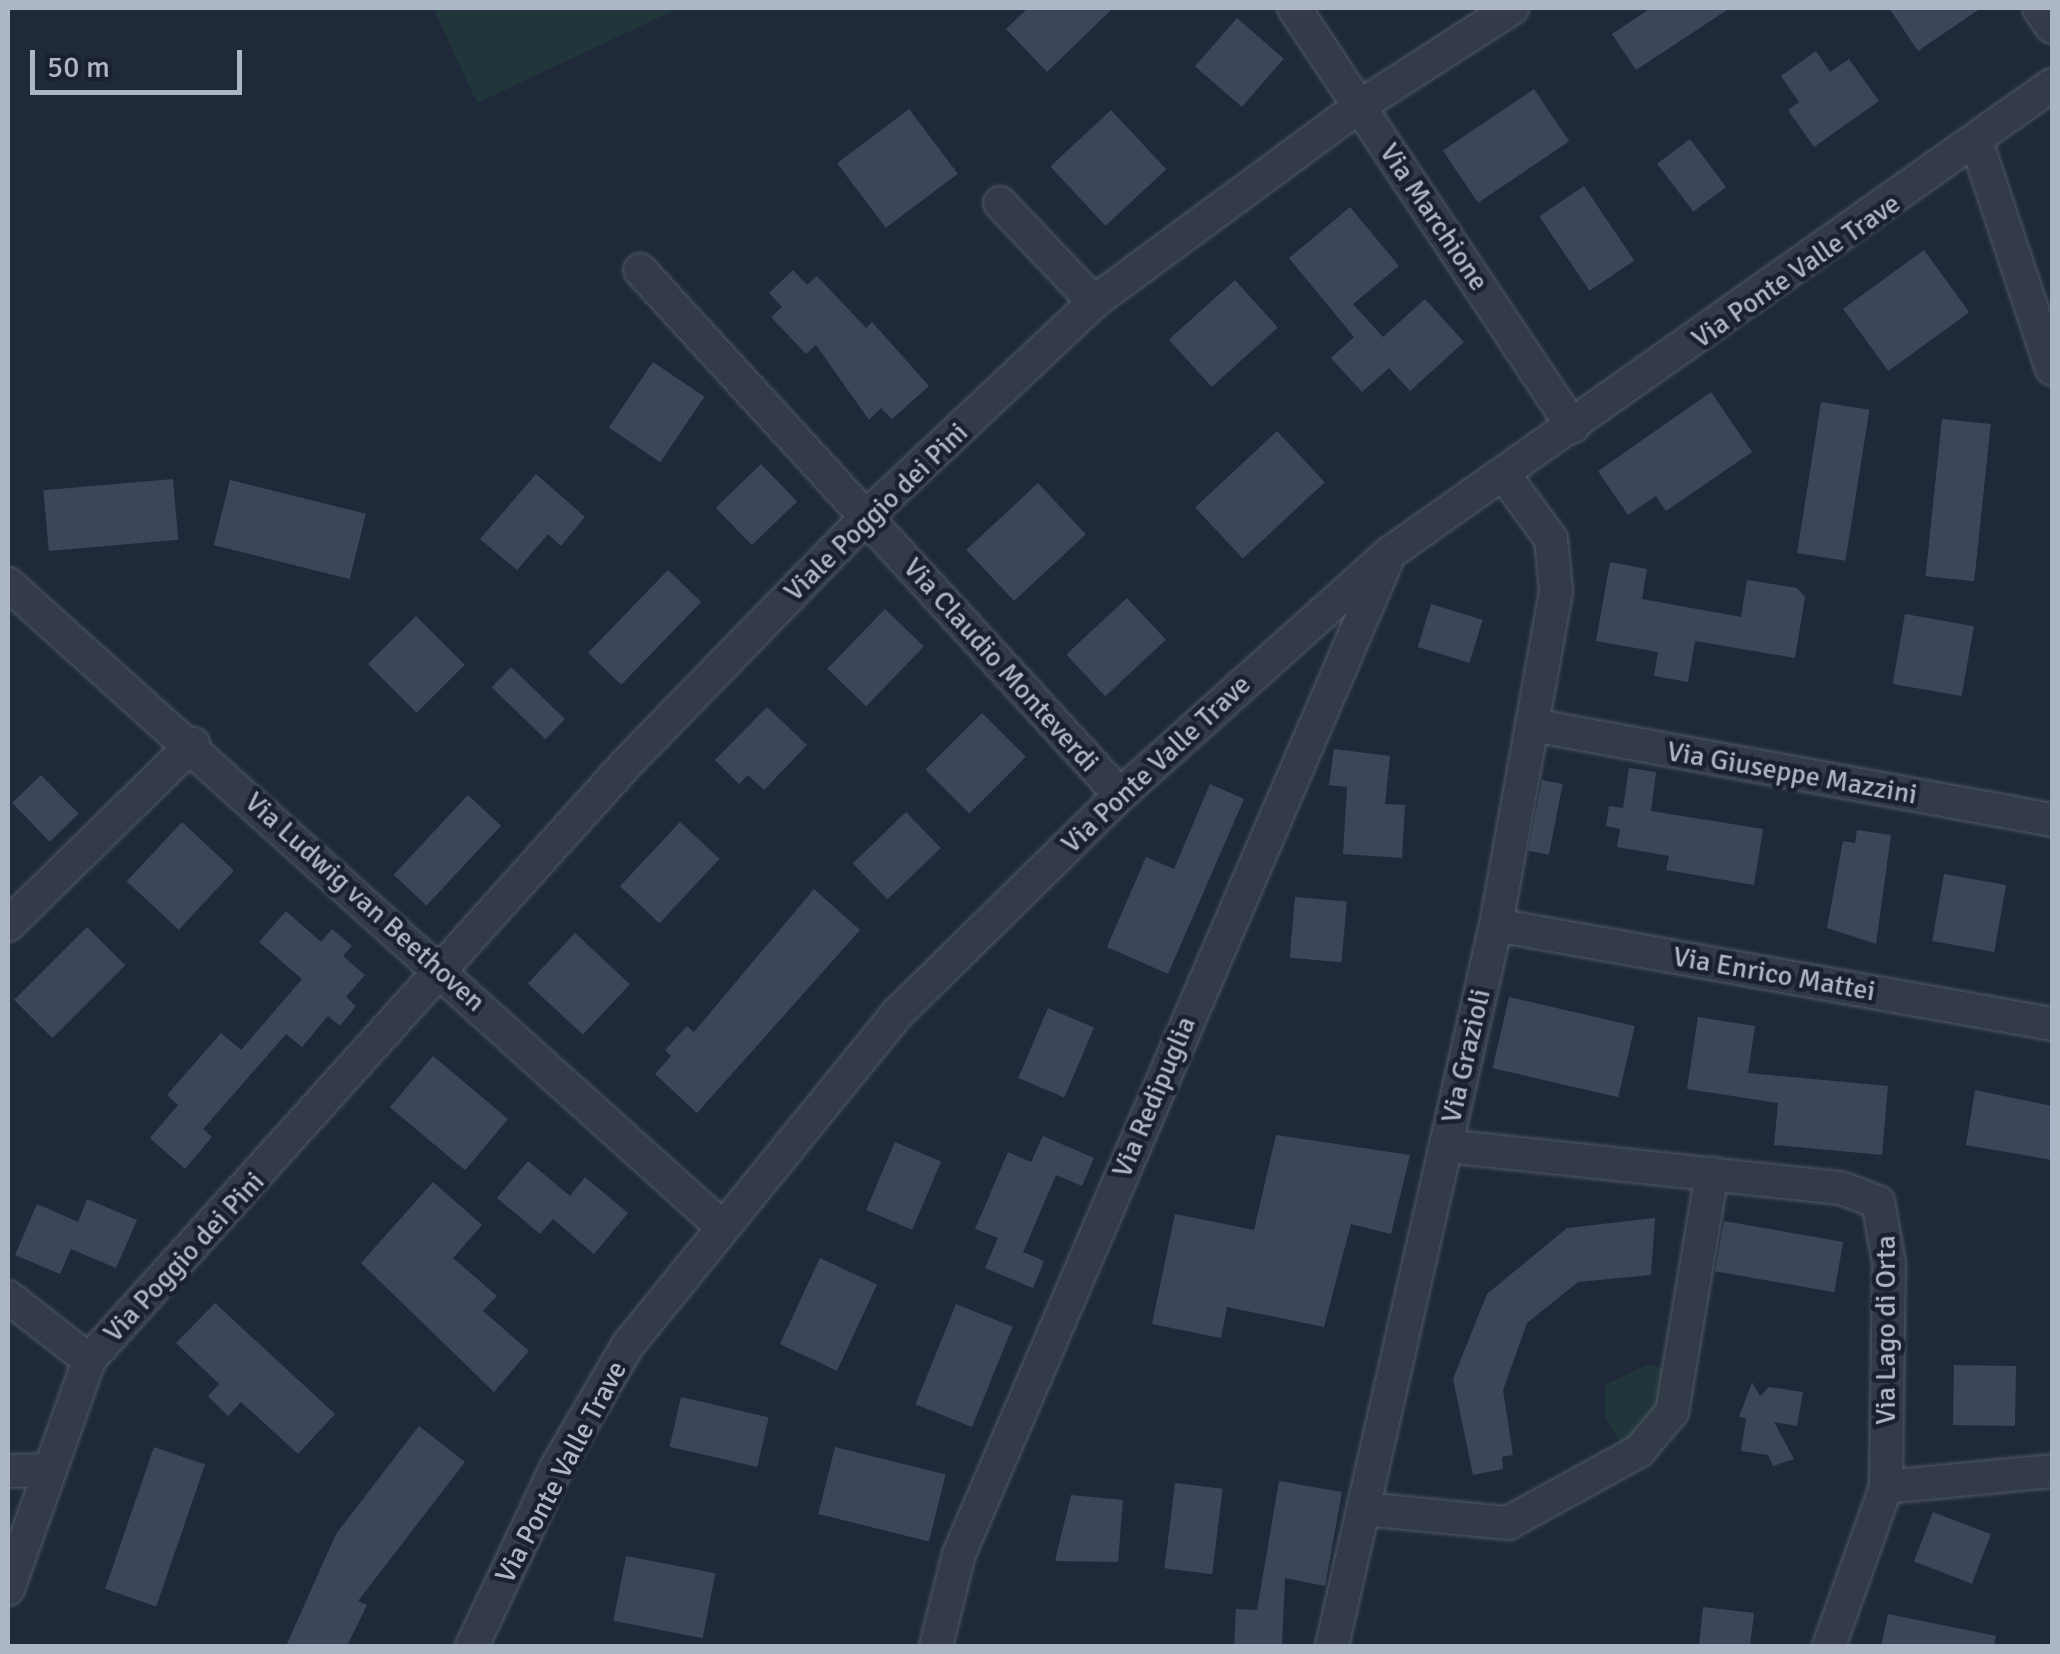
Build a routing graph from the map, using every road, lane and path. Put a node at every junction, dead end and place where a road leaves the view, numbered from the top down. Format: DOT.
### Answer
graph roads {
  1 [pos="1294,8"];
  2 [pos="1512,8"];
  3 [pos="2039,8"];
  4 [pos="2052,28"];
  5 [pos="2052,85"];
  6 [pos="1360,106"];
  7 [pos="1977,144"];
  8 [pos="1000,203"];
  9 [pos="640,270"];
  10 [pos="1094,302"];
  11 [pos="2052,369"];
  12 [pos="1573,428"];
  13 [pos="1504,475"];
  14 [pos="1462,504"];
  15 [pos="866,517"];
  16 [pos="1551,539"];
  17 [pos="1390,553"];
  18 [pos="8,584"];
  19 [pos="1532,725"];
  20 [pos="192,744"];
  21 [pos="1120,795"];
  22 [pos="2052,820"];
  23 [pos="8,925"];
  24 [pos="1496,925"];
  25 [pos="445,975"];
  26 [pos="2052,1024"];
  27 [pos="1446,1146"];
  28 [pos="1712,1173"];
  29 [pos="719,1224"];
  30 [pos="8,1297"];
  31 [pos="89,1360"];
  32 [pos="50,1470"];
  33 [pos="8,1471"];
  34 [pos="2052,1471"];
  35 [pos="1886,1486"];
  36 [pos="1364,1509"];
  37 [pos="8,1589"];
  38 [pos="472,1646"];
  39 [pos="936,1646"];
  40 [pos="1332,1646"];
  41 [pos="1829,1646"];
  1 -- 6 [label="street, Via Marchione"];
  2 -- 6 [label="street, Viale Poggio dei Pini"];
  3 -- 4 [label="street"];
  5 -- 7 [label="street, Via Ponte Valle Trave"];
  6 -- 10 [label="street, Viale Poggio dei Pini"];
  6 -- 12 [label="street, Via Marchione"];
  7 -- 11 [label="street"];
  7 -- 12 [label="street, Via Ponte Valle Trave"];
  8 -- 10 [label="street"];
  9 -- 15 [label="street, Via Claudio Monteverdi"];
  10 -- 15 [label="street, Viale Poggio dei Pini"];
  12 -- 13 [label="street, Via Ponte Valle Trave"];
  13 -- 14 [label="street, Via Ponte Valle Trave"];
  13 -- 16 [label="street"];
  14 -- 16 [label="street"];
  14 -- 17 [label="street, Via Ponte Valle Trave"];
  15 -- 21 [label="street, Via Claudio Monteverdi"];
  15 -- 25 [label="street, Viale Poggio dei Pini"];
  16 -- 19 [label="street, Via Grazioli"];
  17 -- 21 [label="street, Via Ponte Valle Trave"];
  17 -- 39 [label="street, Via Redipuglia"];
  18 -- 20 [label="street, Via Ludwig van Beethoven"];
  19 -- 22 [label="street, Via Giuseppe Mazzini"];
  19 -- 24 [label="street, Via Grazioli"];
  20 -- 23 [label="street"];
  20 -- 25 [label="street, Via Ludwig van Beethoven"];
  21 -- 29 [label="street, Via Ponte Valle Trave"];
  24 -- 26 [label="street, Via Enrico Mattei"];
  24 -- 27 [label="street, Via Grazioli"];
  25 -- 29 [label="street, Via Ludwig van Beethoven"];
  25 -- 31 [label="street, Via Poggio dei Pini"];
  27 -- 28 [label="street, Via Lago di Orta"];
  27 -- 36 [label="street, Via Grazioli"];
  28 -- 35 [label="street, Via Lago di Orta"];
  28 -- 36 [label="street"];
  29 -- 38 [label="street, Via Ponte Valle Trave"];
  30 -- 31 [label="street"];
  31 -- 32 [label="street, Via Poggio dei Pini"];
  32 -- 33 [label="street"];
  32 -- 37 [label="street, Via Poggio dei Pini"];
  34 -- 35 [label="street"];
  35 -- 41 [label="street, Via Lago di Orta"];
  36 -- 40 [label="street, Via Grazioli"];
}
